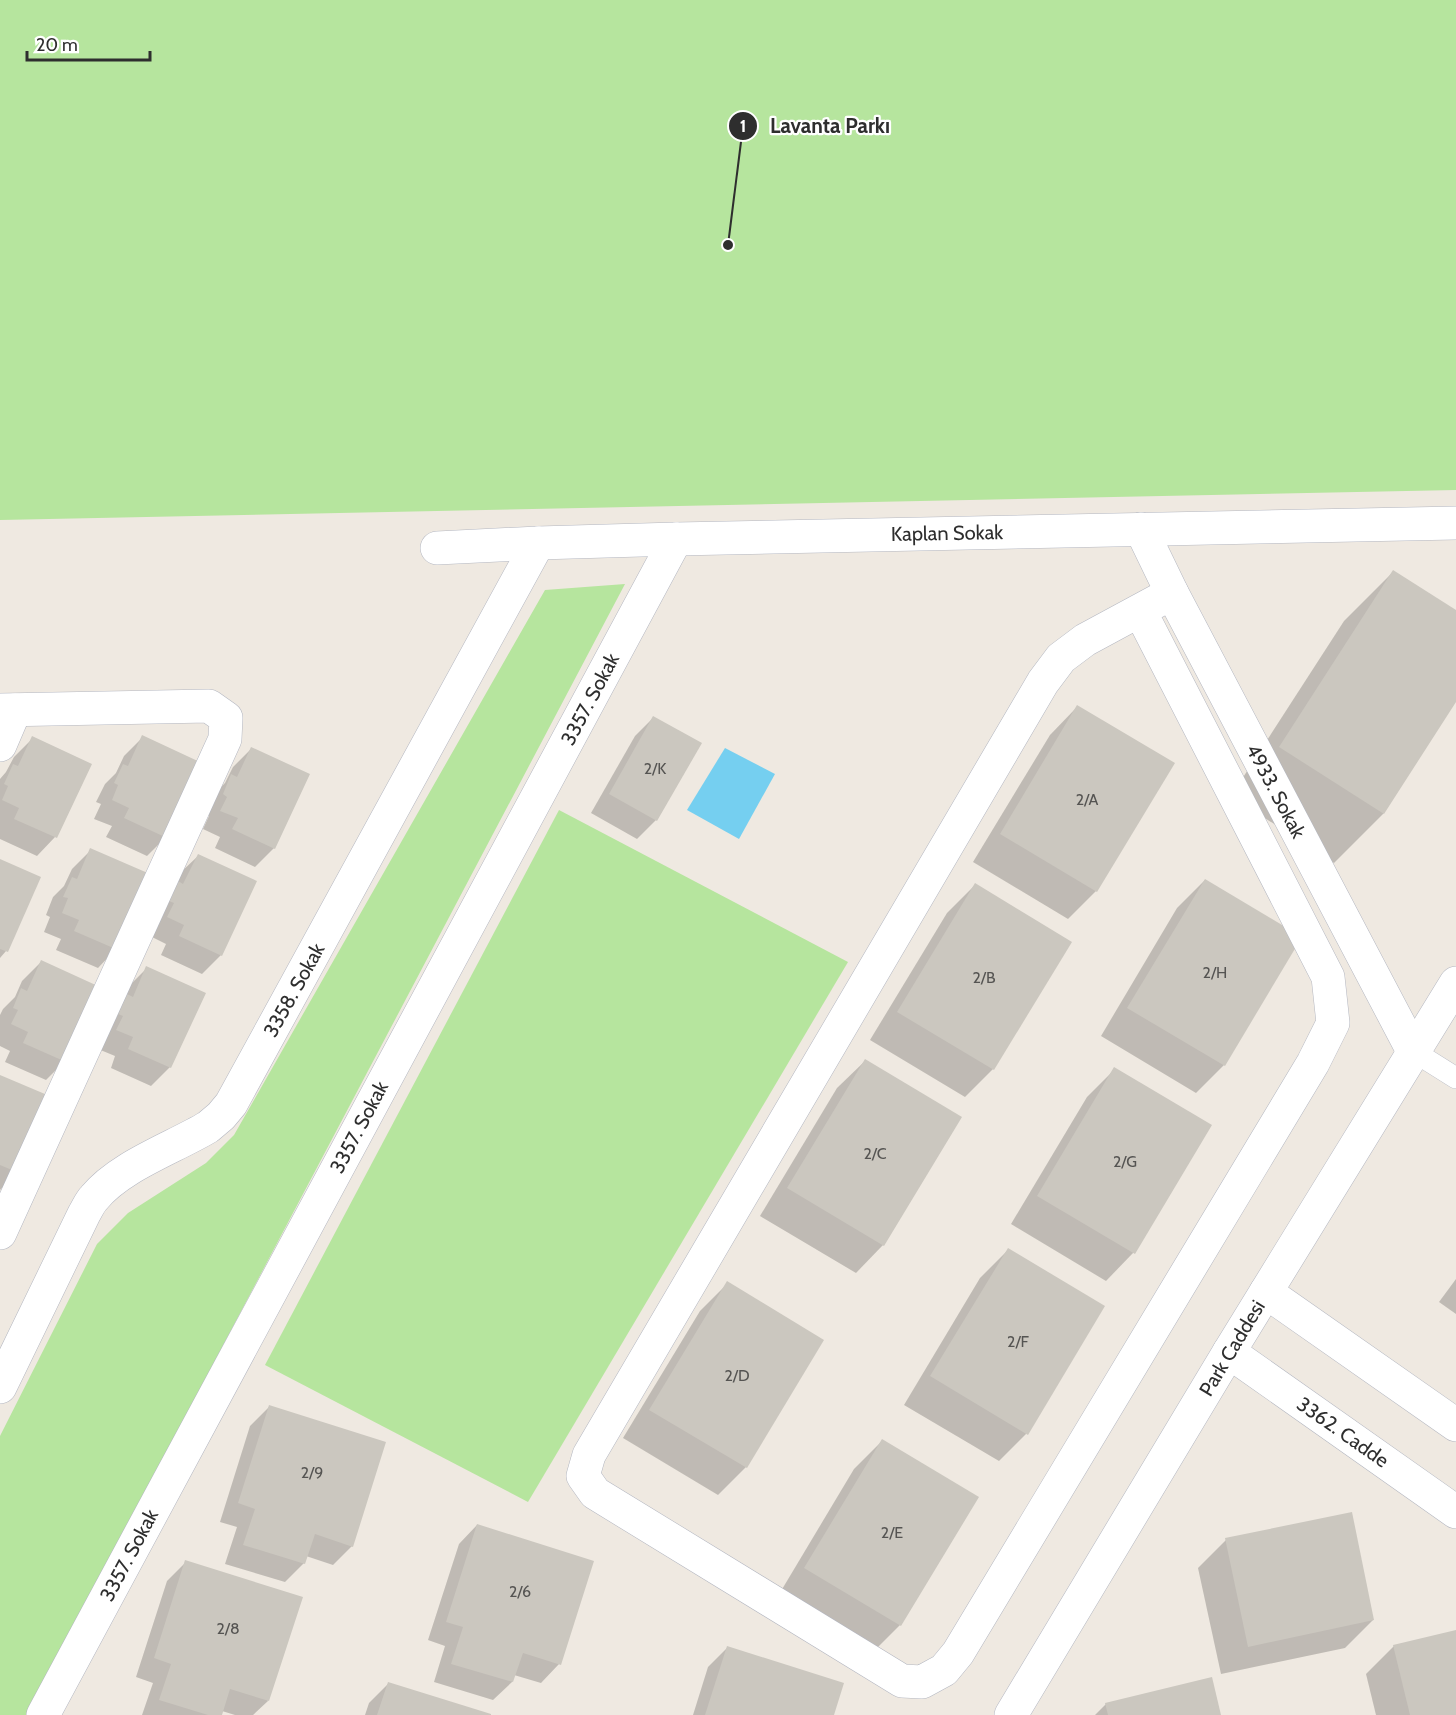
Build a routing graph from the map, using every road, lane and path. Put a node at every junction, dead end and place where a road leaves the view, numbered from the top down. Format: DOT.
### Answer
graph roads {
  1 [pos="1456,523"];
  2 [pos="1141,529"];
  3 [pos="676,539"];
  4 [pos="538,543"];
  5 [pos="437,548"];
  6 [pos="1172,593"];
  7 [pos="1140,611"];
  8 [pos="8,710"];
  9 [pos="0,745"];
  10 [pos="1456,983"];
  11 [pos="1413,1052"];
  12 [pos="1456,1078"];
  13 [pos="0,1233"];
  14 [pos="1266,1292"];
  15 [pos="1229,1352"];
  16 [pos="0,1386"];
  17 [pos="1456,1425"];
  18 [pos="1456,1512"];
  19 [pos="43,1715"];
  20 [pos="1011,1715"];
  1 -- 2 [label="street, Kaplan Sokak"];
  2 -- 3 [label="street, Kaplan Sokak"];
  2 -- 6 [label="street, 4933. Sokak"];
  3 -- 4 [label="street, Kaplan Sokak"];
  3 -- 19 [label="street, 3357. Sokak"];
  4 -- 5 [label="street, Kaplan Sokak"];
  4 -- 16 [label="street, 3358. Sokak"];
  6 -- 7 [label="street"];
  6 -- 11 [label="street, 4933. Sokak"];
  7 -- 7 [label="street"];
  8 -- 9 [label="street"];
  8 -- 13 [label="street"];
  10 -- 11 [label="street, Park Caddesi"];
  11 -- 12 [label="lane"];
  11 -- 14 [label="street, Park Caddesi"];
  14 -- 15 [label="street, Park Caddesi"];
  14 -- 17 [label="street"];
  15 -- 18 [label="street, 3362. Cadde"];
  15 -- 20 [label="street, Park Caddesi"];
}
